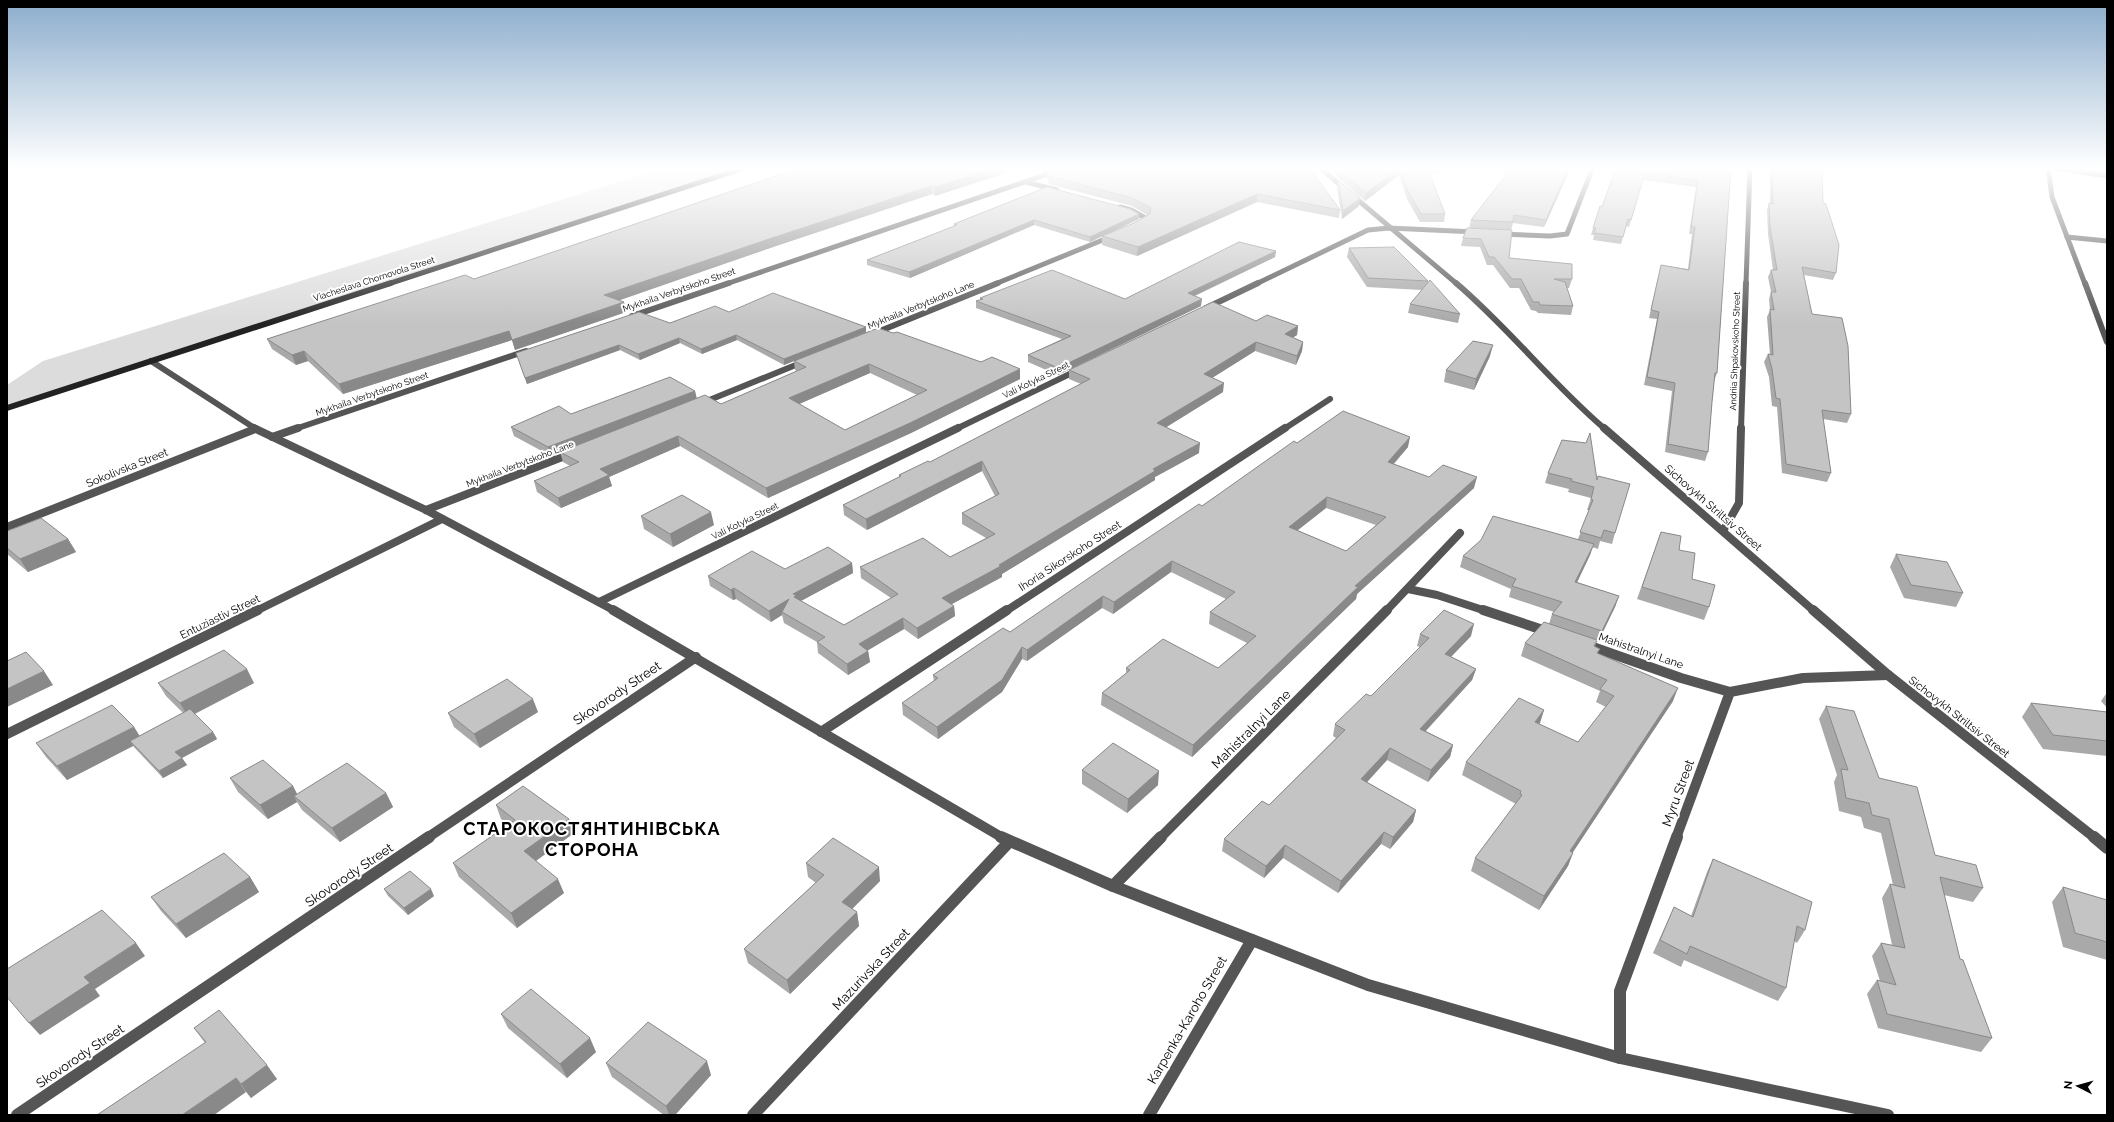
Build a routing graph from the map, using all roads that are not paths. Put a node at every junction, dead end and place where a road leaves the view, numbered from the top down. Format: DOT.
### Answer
graph roads {
  1 [pos="586,219"];
  2 [pos="915,219"];
  3 [pos="1145,219"];
  4 [pos="1379,219"];
  5 [pos="1573,219"];
  6 [pos="1748,219"];
  7 [pos="2061,219"];
  8 [pos="1137,225"];
  9 [pos="1389,228"];
  10 [pos="1481,232"];
  11 [pos="1496,233"];
  12 [pos="1119,234"];
  13 [pos="2068,237"];
  14 [pos="2107,241"];
  15 [pos="1202,310"];
  16 [pos="626,317"];
  17 [pos="870,336"];
  18 [pos="2107,342"];
  19 [pos="536,348"];
  20 [pos="811,359"];
  21 [pos="151,361"];
  22 [pos="1087,365"];
  23 [pos="1330,399"];
  24 [pos="694,406"];
  25 [pos="7,408"];
  26 [pos="255,429"];
  27 [pos="272,438"];
  28 [pos="574,452"];
  29 [pos="426,510"];
  30 [pos="442,519"];
  31 [pos="7,527"];
  32 [pos="1723,531"];
  33 [pos="1460,533"];
  34 [pos="1408,589"];
  35 [pos="598,602"];
  36 [pos="1561,636"];
  37 [pos="1584,644"];
  38 [pos="696,657"];
  39 [pos="1888,675"];
  40 [pos="1730,692"];
  41 [pos="821,732"];
  42 [pos="7,734"];
  43 [pos="1009,842"];
  44 [pos="2107,848"];
  45 [pos="1113,886"];
  46 [pos="1252,940"];
  47 [pos="1620,1058"];
  48 [pos="17,1115"];
  49 [pos="753,1115"];
  50 [pos="1149,1115"];
  51 [pos="1888,1115"];
  1 -- 21 [label="street, Viacheslava Chornovola Street"];
  2 -- 16 [label="street, Mykhaila Verbytskoho Street"];
  3 -- 8 [label="street"];
  4 -- 9 [label="street, Sichovykh Striltsiv Street"];
  5 -- 11 [label="street"];
  6 -- 32 [label="street, Andriia Shpakovskoho Street"];
  7 -- 13 [label="street"];
  9 -- 10 [label="street"];
  9 -- 15 [label="street"];
  9 -- 32 [label="street, Sichovykh Striltsiv Street"];
  12 -- 17 [label="street, Mykhaila Verbytskoho Lane"];
  13 -- 14 [label="street"];
  13 -- 18 [label="street"];
  19 -- 27 [label="street, Mykhaila Verbytskoho Street"];
  20 -- 24 [label="street"];
  21 -- 25 [label="street, Viacheslava Chornovola Street"];
  21 -- 26 [label="street"];
  22 -- 35 [label="street, Vali Kotyka Street"];
  23 -- 41 [label="street, Ihoria Sikorskoho Street"];
  26 -- 27 [label="street"];
  26 -- 31 [label="street, Sokolivska Street"];
  27 -- 29 [label="street"];
  28 -- 29 [label="street, Mykhaila Verbytskoho Lane"];
  29 -- 30 [label="street"];
  30 -- 35 [label="street"];
  30 -- 42 [label="street, Entuziastiv Street"];
  32 -- 39 [label="street, Sichovykh Striltsiv Street"];
  33 -- 34 [label="street, Mahistralnyi Lane"];
  34 -- 36 [label="street"];
  34 -- 45 [label="street, Mahistralnyi Lane"];
  35 -- 38 [label="street"];
  37 -- 40 [label="street, Mahistralnyi Lane"];
  38 -- 41 [label="street"];
  38 -- 48 [label="street, Skovorody Street"];
  39 -- 40 [label="street"];
  39 -- 44 [label="street, Sichovykh Striltsiv Street"];
  40 -- 47 [label="street, Myru Street"];
  41 -- 43 [label="street"];
  43 -- 45 [label="street"];
  43 -- 49 [label="street, Mazurivska Street"];
  45 -- 46 [label="street"];
  46 -- 47 [label="street"];
  46 -- 50 [label="street, Karpenka-Karoho Street"];
  47 -- 51 [label="street"];
}
